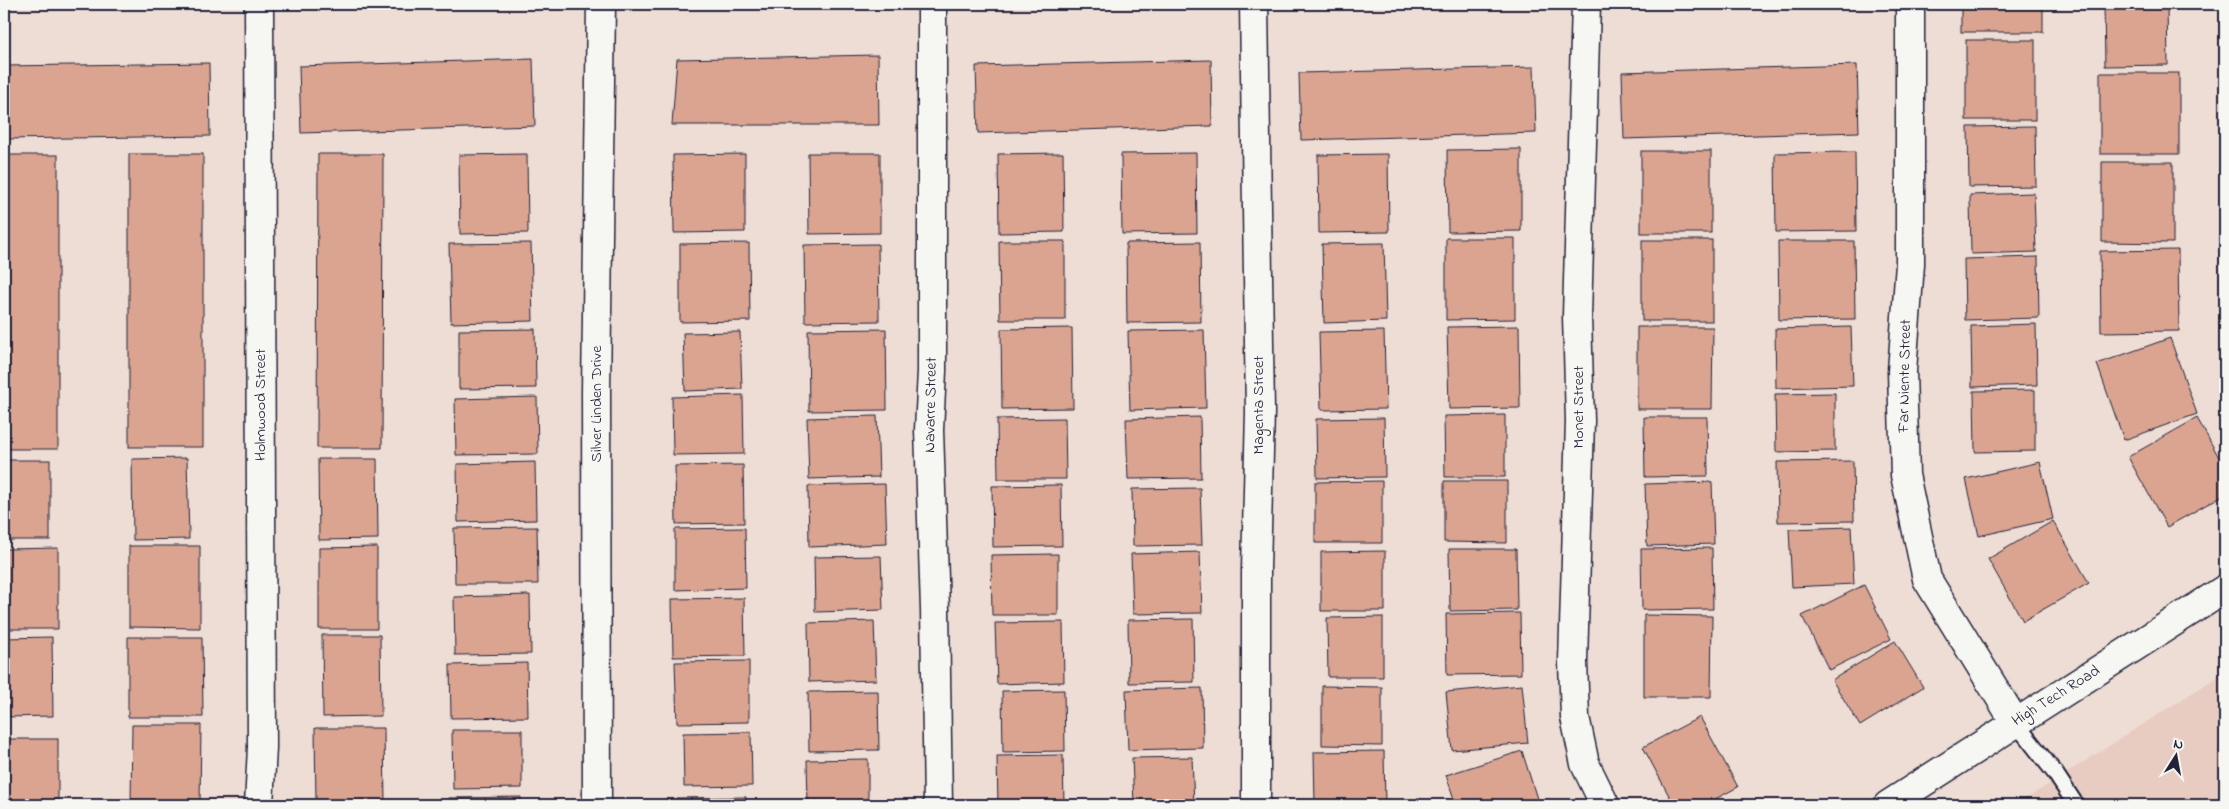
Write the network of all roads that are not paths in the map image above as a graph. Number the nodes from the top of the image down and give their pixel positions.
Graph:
1 (259, 4) edge
2 (601, 4) edge
3 (932, 4) edge
4 (1254, 4) edge
5 (1586, 4) edge
6 (1910, 4) edge
7 (2225, 589) edge
8 (2015, 722) junction
9 (259, 805) edge
10 (597, 805) edge
11 (938, 805) edge
12 (1256, 805) edge
13 (1605, 805) edge
14 (1888, 805) edge
15 (2076, 805) edge

1 - 9 street, Holmwood Street
2 - 10 street, Silver Linden Drive
3 - 11 street, Navarre Street
4 - 12 street, Magenta Street
5 - 13 street, Monet Street
6 - 8 street, Far Niente Street
7 - 8 street, High Tech Road
8 - 14 street, High Tech Road
8 - 15 lane

